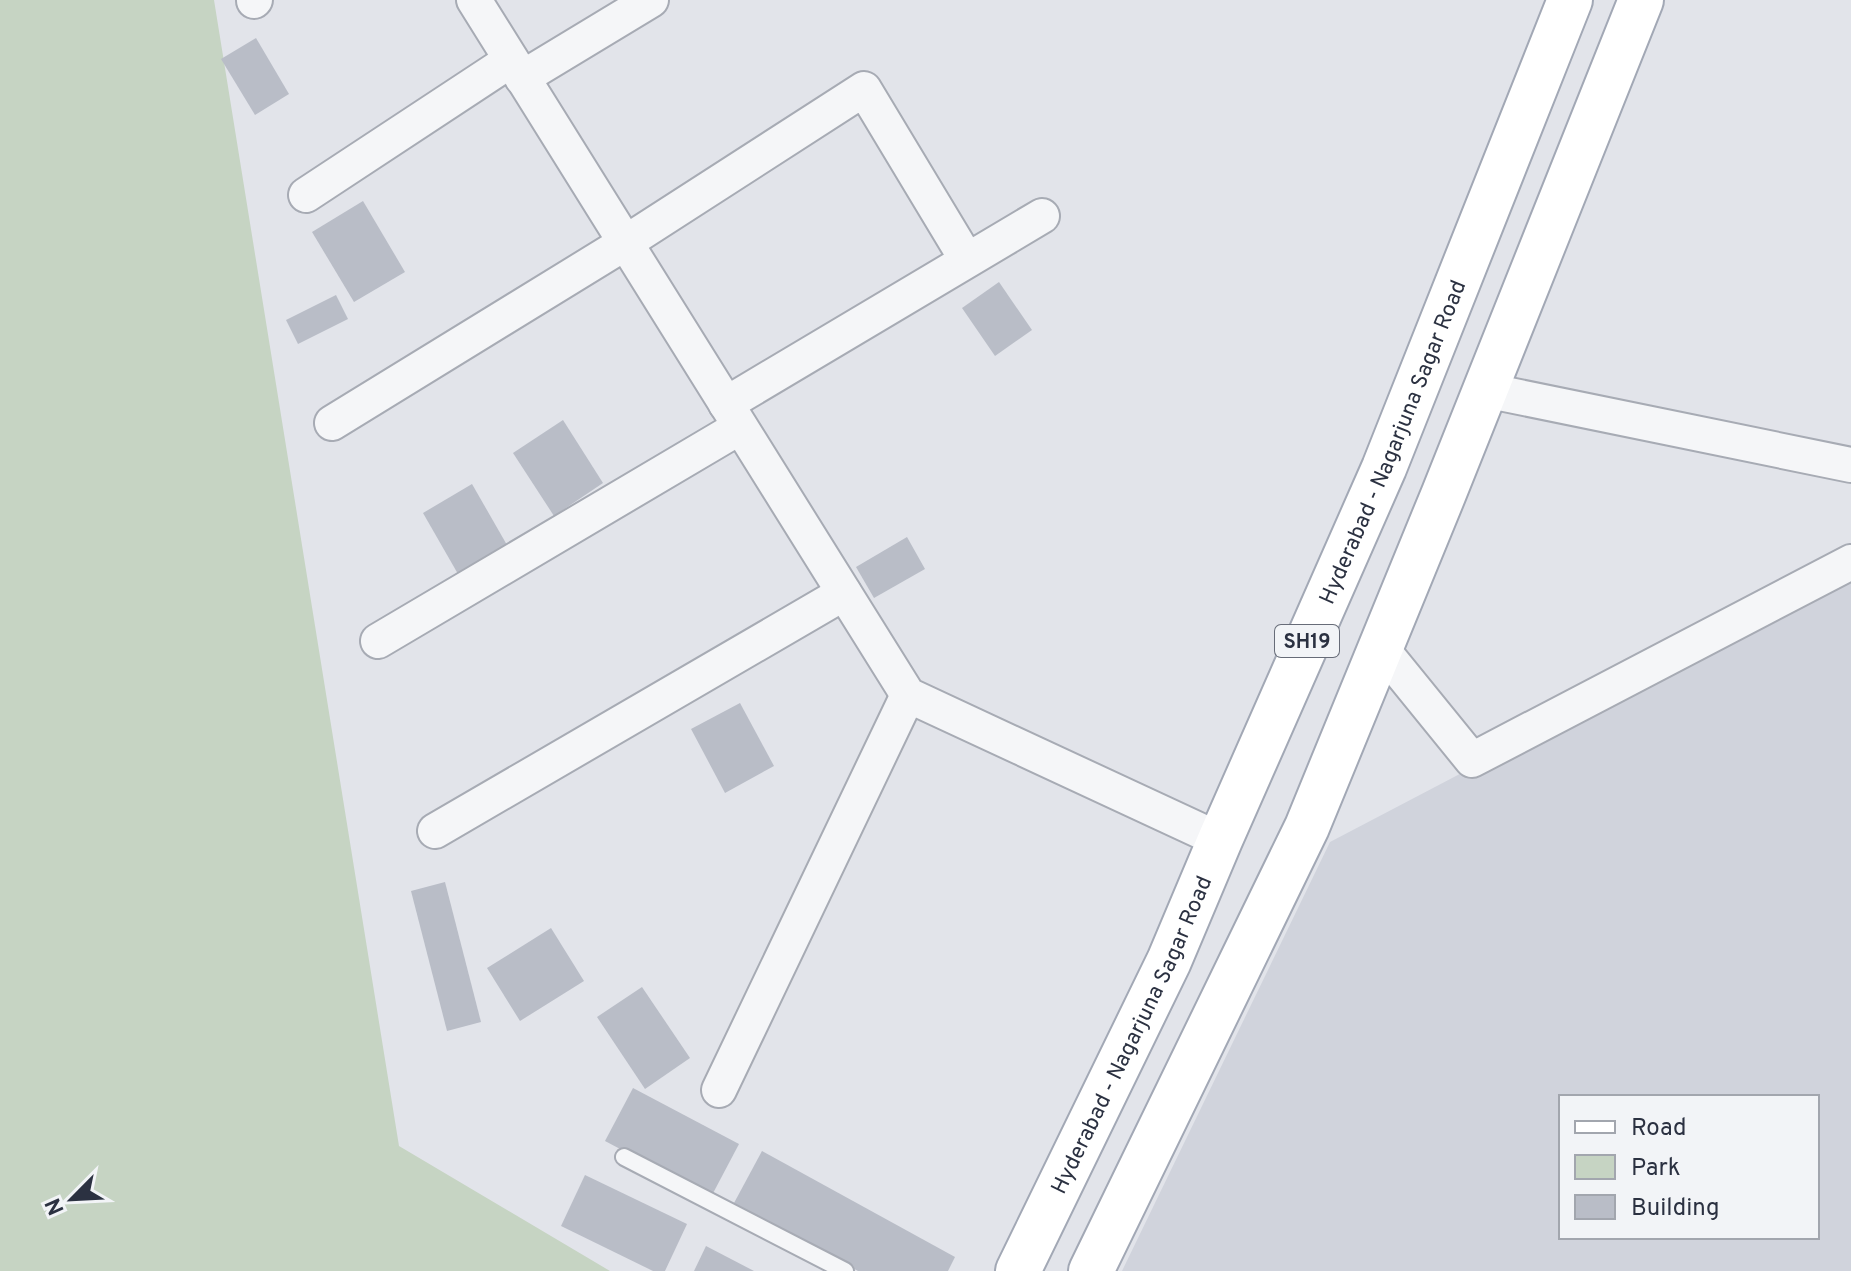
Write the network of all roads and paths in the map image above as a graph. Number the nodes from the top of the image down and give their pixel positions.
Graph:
1 (474, 0) edge
2 (651, 0) edge
3 (1570, 0) edge
4 (1641, 0) edge
5 (517, 69) junction
6 (306, 195) dead end
7 (1042, 216) dead end
8 (625, 243) junction
9 (967, 260) junction
10 (1485, 390) junction
11 (733, 416) junction
12 (332, 423) dead end
13 (1851, 465) edge
14 (1851, 562) edge
15 (844, 593) junction
16 (378, 641) dead end
17 (1381, 648) junction
18 (908, 695) junction
19 (435, 831) dead end
20 (1220, 840) junction
21 (719, 1090) dead end
22 (624, 1157) dead end
23 (845, 1271) edge
24 (1018, 1271) edge
25 (1091, 1271) edge

1 - 5 street
2 - 5 street
3 - 20 main road, Hyderabad - Nagarjuna Sagar Road / SH19
4 - 10 main road
5 - 6 street
5 - 8 street
7 - 9 street
8 - 9 street
8 - 11 street
8 - 12 street
9 - 11 street
10 - 13 street
10 - 17 main road
11 - 15 street
11 - 16 street
14 - 17 street
15 - 18 street
15 - 19 street
17 - 25 main road
18 - 20 street
18 - 21 street
20 - 24 main road, Hyderabad - Nagarjuna Sagar Road / SH19
22 - 23 lane

